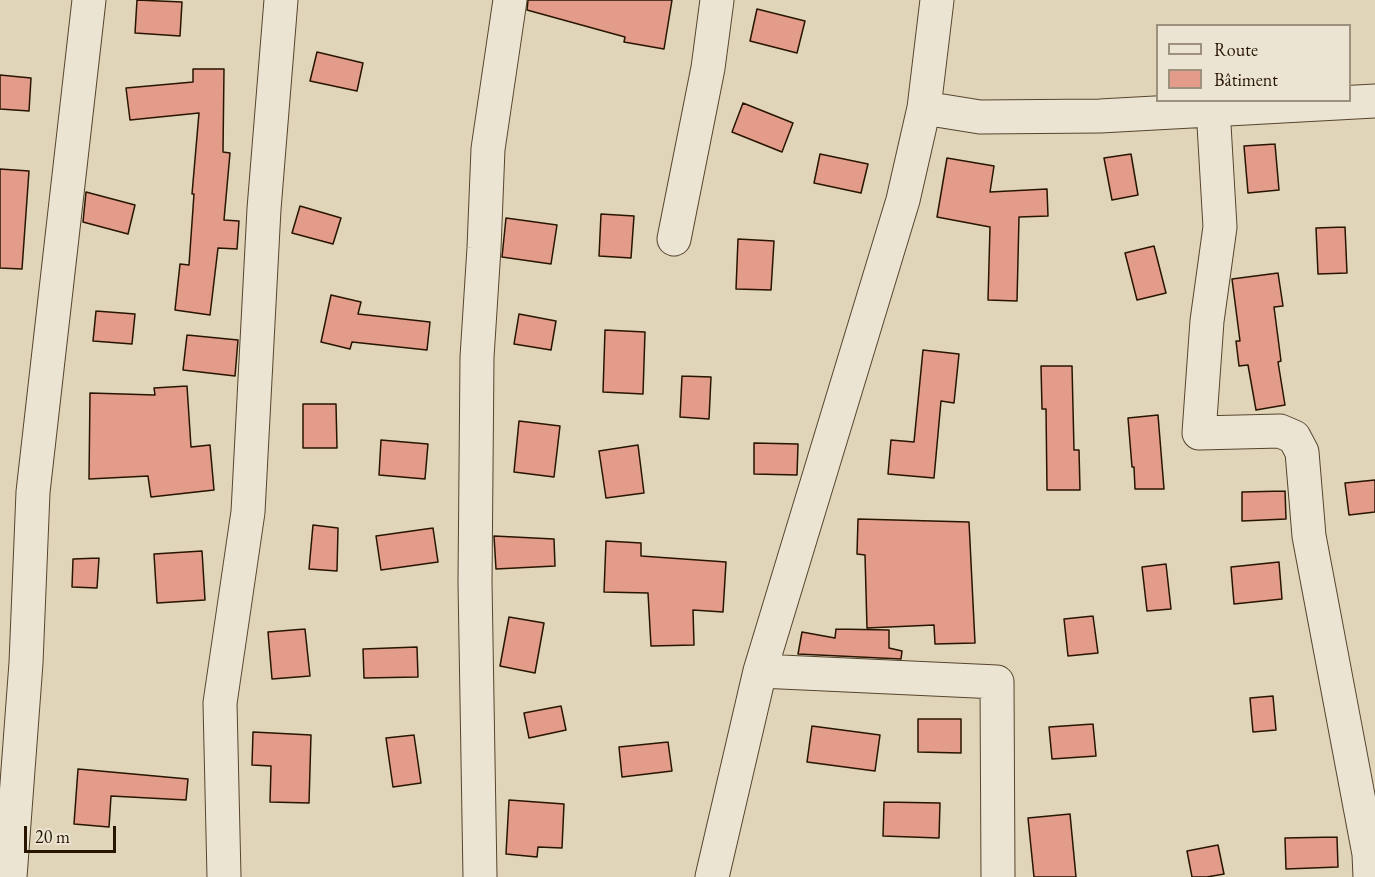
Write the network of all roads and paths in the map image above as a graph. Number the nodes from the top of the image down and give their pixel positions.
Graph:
1 (89, 0) edge
2 (280, 0) edge
3 (510, 0) edge
4 (717, 0) edge
5 (936, 0) edge
6 (1375, 101) edge
7 (924, 108) junction
8 (1213, 108) junction
9 (674, 239) dead end
10 (760, 671) junction
11 (10, 877) edge
12 (224, 877) edge
13 (480, 877) edge
14 (712, 877) edge
15 (998, 877) edge
16 (1370, 877) edge

1 - 11 street
2 - 12 street
3 - 13 street
4 - 9 street
5 - 7 street
6 - 8 street
7 - 8 street
7 - 10 street
8 - 16 street
10 - 14 street
10 - 15 street

